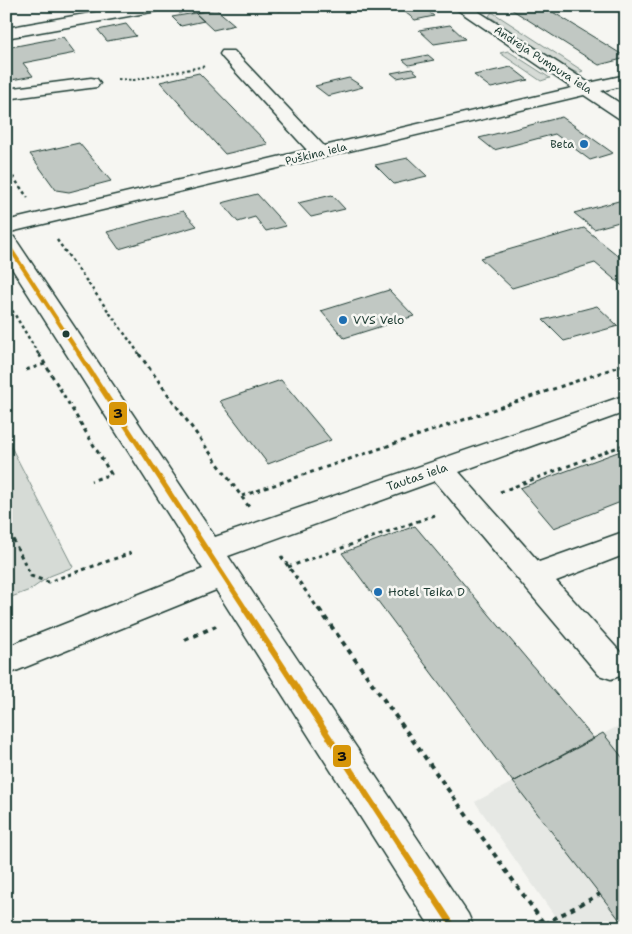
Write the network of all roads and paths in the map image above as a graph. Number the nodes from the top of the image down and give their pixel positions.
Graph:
1 (157, 6) edge
2 (459, 6) edge
3 (6, 33) edge
4 (228, 54) dead end
5 (209, 65) dead end
6 (626, 80) edge
7 (91, 83) joint
8 (587, 89) junction
9 (6, 94) edge
10 (626, 115) edge
11 (320, 153) junction
12 (6, 167) edge
13 (30, 202) dead end
14 (6, 227) edge
15 (54, 236) dead end
16 (6, 242) edge
17 (6, 300) edge
18 (45, 364) junction
19 (626, 364) edge
20 (26, 370) dead end
21 (626, 403) edge
22 (626, 444) edge
23 (440, 469) junction
24 (91, 481) dead end
25 (509, 488) dead end
26 (471, 503) junction
27 (6, 525) edge
28 (626, 542) edge
29 (131, 552) dead end
30 (215, 562) junction
31 (288, 567) dead end
32 (536, 576) junction
33 (302, 588) dead end
34 (224, 622) dead end
35 (184, 640) dead end
36 (6, 660) edge
37 (611, 665) dead end
38 (600, 894) dead end
39 (545, 926) edge
40 (454, 928) edge

1 - 3 street
2 - 8 street, Andreja Pumpura iela
4 - 11 street
5 - 7 path
6 - 8 street, Puškina iela
7 - 9 street
8 - 10 street, Andreja Pumpura iela
8 - 11 street, Puškina iela
11 - 14 street, Puškina iela
12 - 13 path
15 - 19 path
16 - 30 street
17 - 18 path
18 - 20 path
18 - 24 path
21 - 23 street, Tautas iela
22 - 25 path
23 - 26 street
23 - 30 street, Tautas iela
26 - 31 path
26 - 32 street
27 - 29 path
28 - 32 street
30 - 36 street, Tautas iela
30 - 40 street
32 - 37 street
33 - 39 path
34 - 35 path
38 - 39 path

